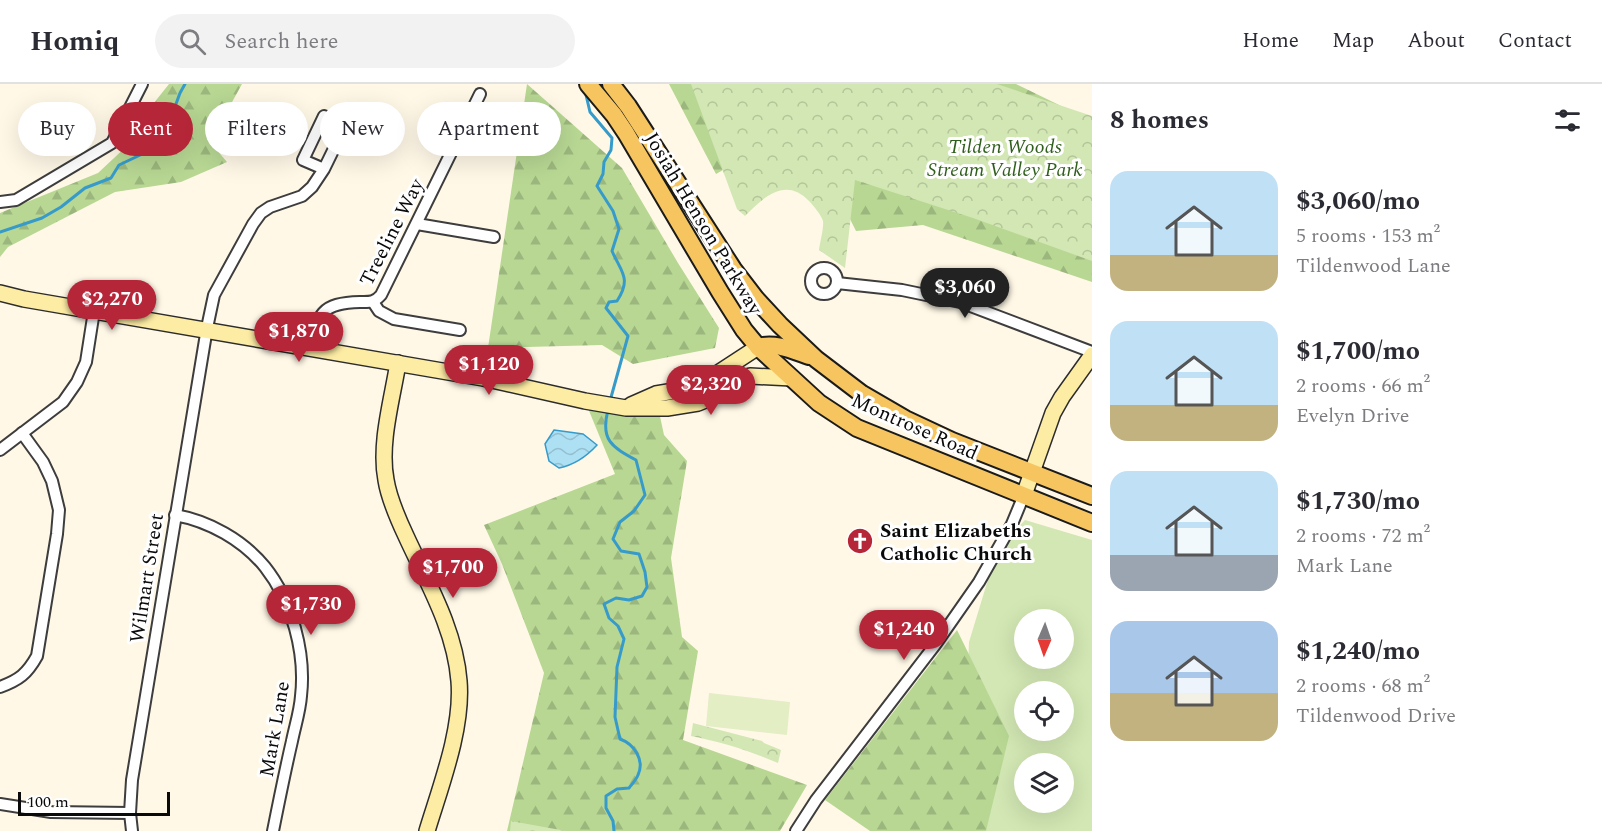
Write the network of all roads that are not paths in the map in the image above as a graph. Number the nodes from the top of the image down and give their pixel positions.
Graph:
1 (142, 84) edge
2 (588, 84) edge
3 (611, 84) edge
4 (480, 94) dead end
5 (324, 169) junction
6 (0, 202) edge
7 (417, 224) junction
8 (494, 237) dead end
9 (837, 284) dead end
10 (0, 293) edge
11 (24, 300) junction
12 (373, 302) junction
13 (0, 303) edge
14 (94, 311) junction
15 (460, 330) dead end
16 (206, 331) junction
17 (758, 346) junction
18 (312, 349) junction
19 (1092, 353) edge
20 (816, 359) junction
21 (398, 363) junction
22 (792, 378) junction
23 (626, 408) junction
24 (22, 433) junction
25 (0, 450) edge
26 (1032, 473) junction
27 (1024, 495) junction
28 (1092, 496) edge
29 (175, 514) junction
30 (1092, 522) edge
31 (0, 687) edge
32 (0, 804) edge
33 (130, 813) junction
34 (132, 831) edge
35 (273, 831) edge
36 (427, 831) edge
37 (796, 831) edge

1 - 6 street
2 - 17 main road, Josiah Henson Parkway
3 - 20 main road, Josiah Henson Parkway
4 - 7 street, Treeline Way
5 - 5 street, Wilmart Street
5 - 16 street, Wilmart Street
7 - 8 street
7 - 12 street, Treeline Way
9 - 19 street
10 - 11 street
11 - 13 street
11 - 14 street
12 - 15 street
12 - 18 street, Treeline Way
14 - 16 street
14 - 24 street
16 - 18 street
16 - 29 street, Wilmart Street
17 - 20 main road
17 - 22 main road, Josiah Henson Parkway
17 - 23 street
18 - 21 street
19 - 26 street
20 - 26 main road, Montrose Road
21 - 23 street
21 - 36 street
22 - 23 street
22 - 27 main road, Montrose Road
24 - 25 street
24 - 31 street
26 - 27 street
26 - 28 main road, Montrose Road
27 - 30 main road, Montrose Road
27 - 37 street
29 - 33 street, Wilmart Street
29 - 35 street, Mark Lane
32 - 33 street
33 - 34 street, Wilmart Street

